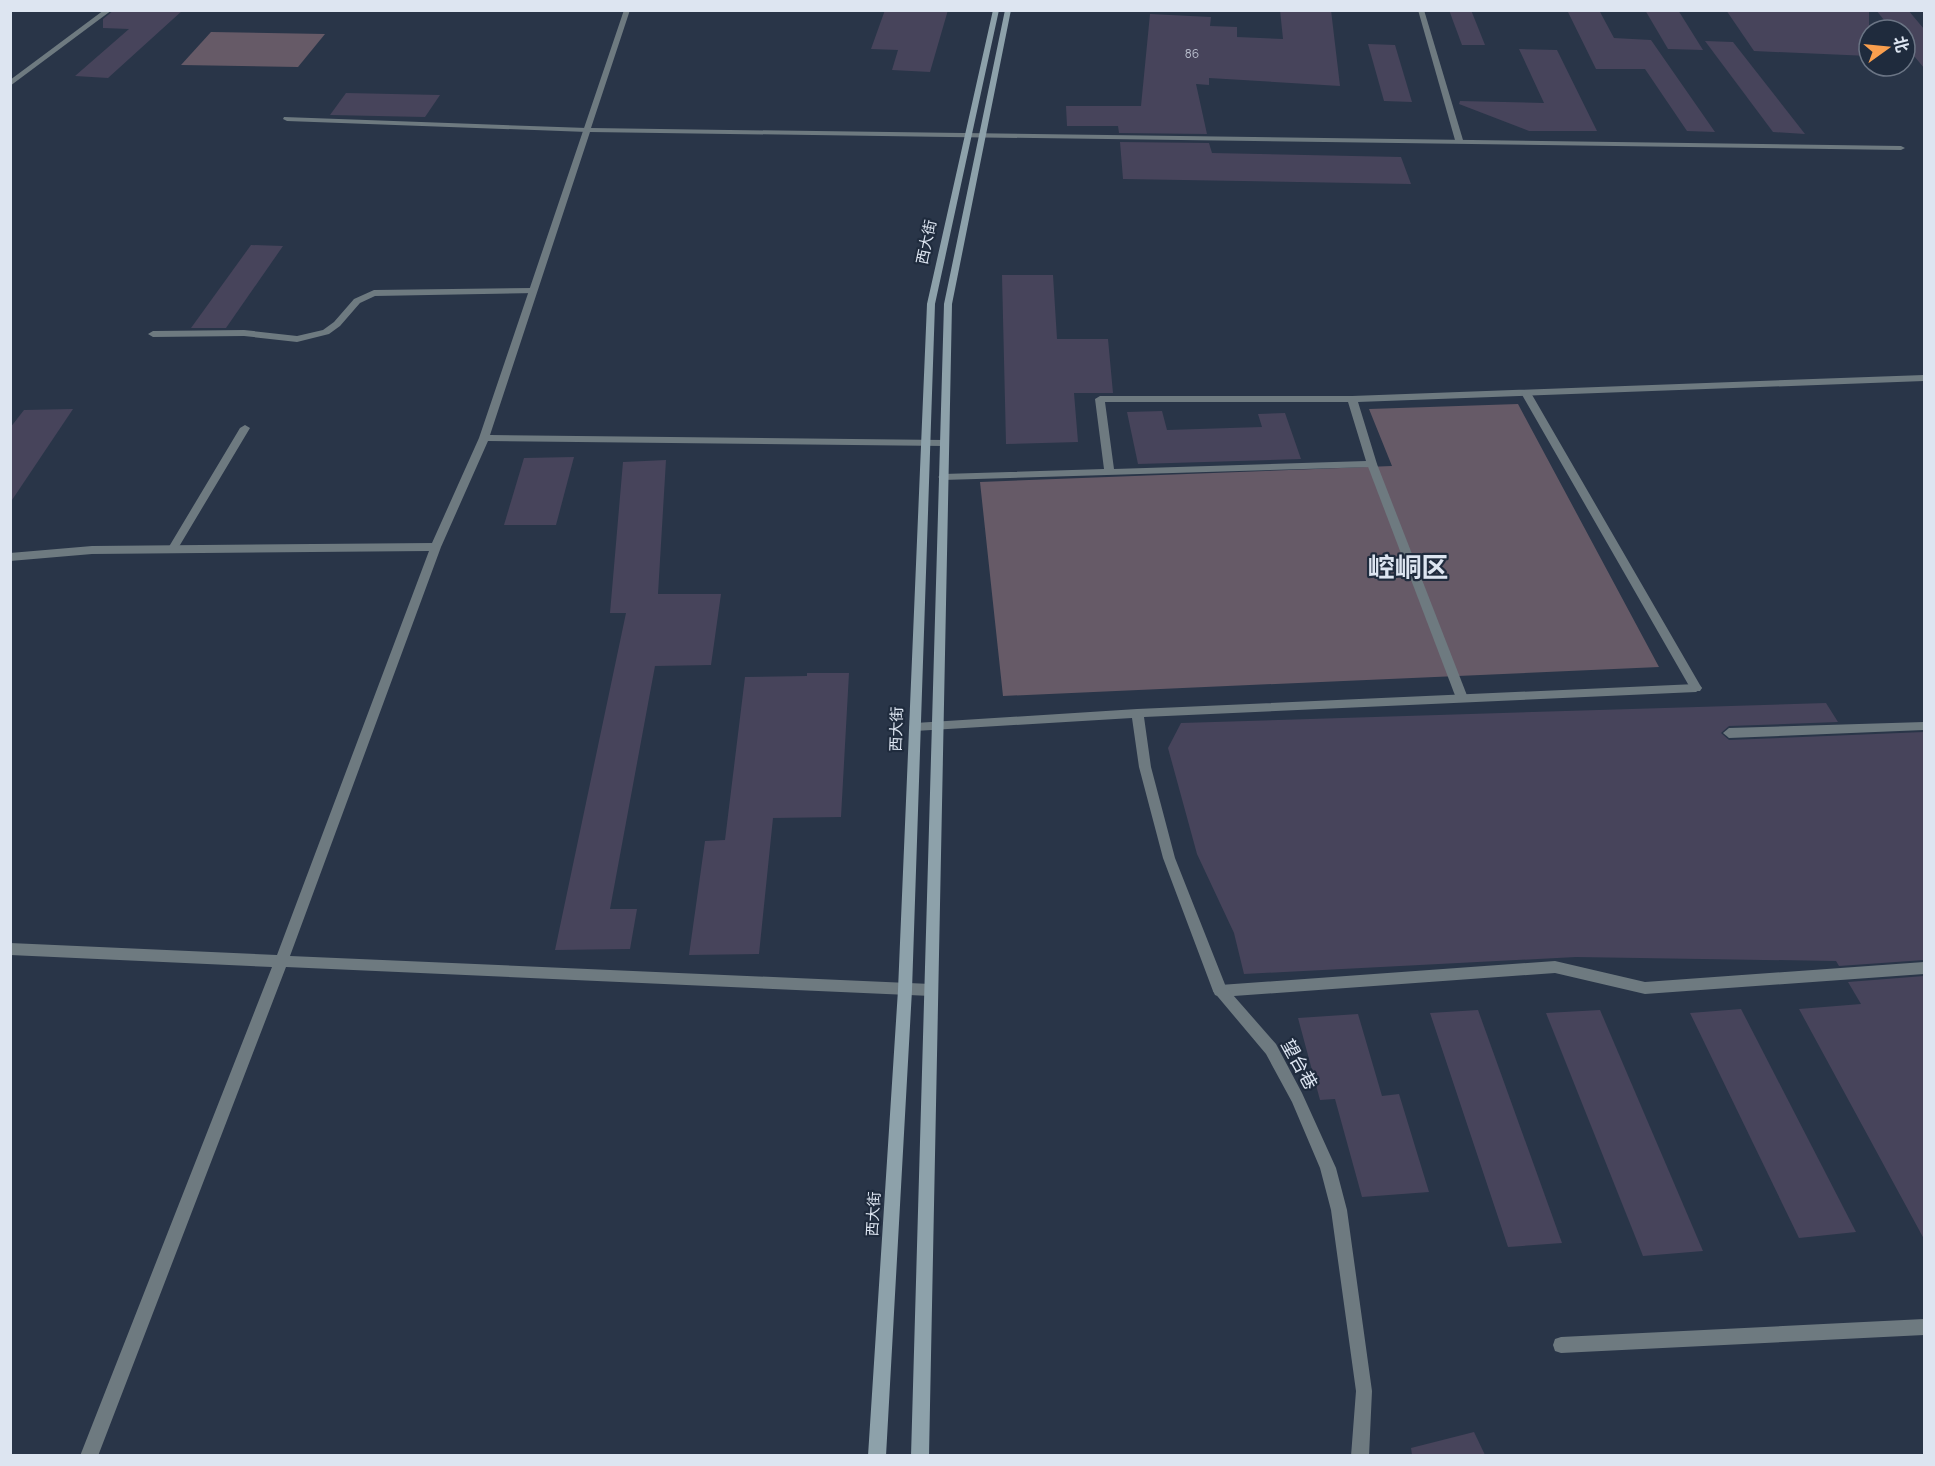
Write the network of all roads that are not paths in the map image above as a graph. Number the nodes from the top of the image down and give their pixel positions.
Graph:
1 (109, 10) edge
2 (627, 10) edge
3 (996, 10) edge
4 (1008, 10) edge
5 (1421, 10) edge
6 (10, 84) edge
7 (287, 119) dead end
8 (587, 130) junction
9 (969, 134) junction
10 (983, 134) junction
11 (1459, 140) junction
12 (1901, 148) dead end
13 (533, 291) junction
14 (153, 334) dead end
15 (1924, 378) edge
16 (1526, 393) junction
17 (1352, 399) junction
18 (245, 428) dead end
19 (484, 438) junction
20 (926, 443) junction
21 (944, 443) junction
22 (1372, 464) junction
23 (1109, 472) junction
24 (944, 477) junction
25 (436, 548) junction
26 (172, 550) junction
27 (10, 557) edge
28 (1462, 698) junction
29 (1137, 713) junction
30 (1924, 726) edge
31 (937, 727) junction
32 (915, 728) junction
33 (1729, 733) dead end
34 (10, 949) edge
35 (281, 962) junction
36 (1924, 968) edge
37 (905, 990) junction
38 (931, 990) junction
39 (1220, 991) junction
40 (1924, 1327) edge
41 (1561, 1345) dead end
42 (89, 1455) edge
43 (877, 1455) edge
44 (920, 1455) edge
45 (1360, 1455) edge

1 - 6 street
2 - 8 street
3 - 9 main road, 西大街
4 - 10 main road
5 - 11 street
7 - 8 street
8 - 9 street
8 - 13 street
9 - 10 street
9 - 20 main road, 西大街
10 - 11 street
10 - 21 main road
11 - 12 street
13 - 14 street
13 - 19 street
15 - 16 street
16 - 17 street
16 - 28 street
17 - 22 street
17 - 23 street
18 - 26 street
19 - 20 street
19 - 25 street
20 - 21 street
20 - 32 main road, 西大街
21 - 24 main road
22 - 23 street
22 - 28 street
23 - 24 street
24 - 31 main road
25 - 26 street
25 - 35 street
26 - 27 street
28 - 29 street
29 - 31 street
29 - 39 street, 望台巷
30 - 33 street
31 - 32 street
31 - 38 main road
32 - 37 main road, 西大街
34 - 35 street
35 - 37 street
35 - 42 street
36 - 39 street
37 - 38 street
37 - 43 main road, 西大街
38 - 44 main road
39 - 45 street, 望台巷
40 - 41 street

